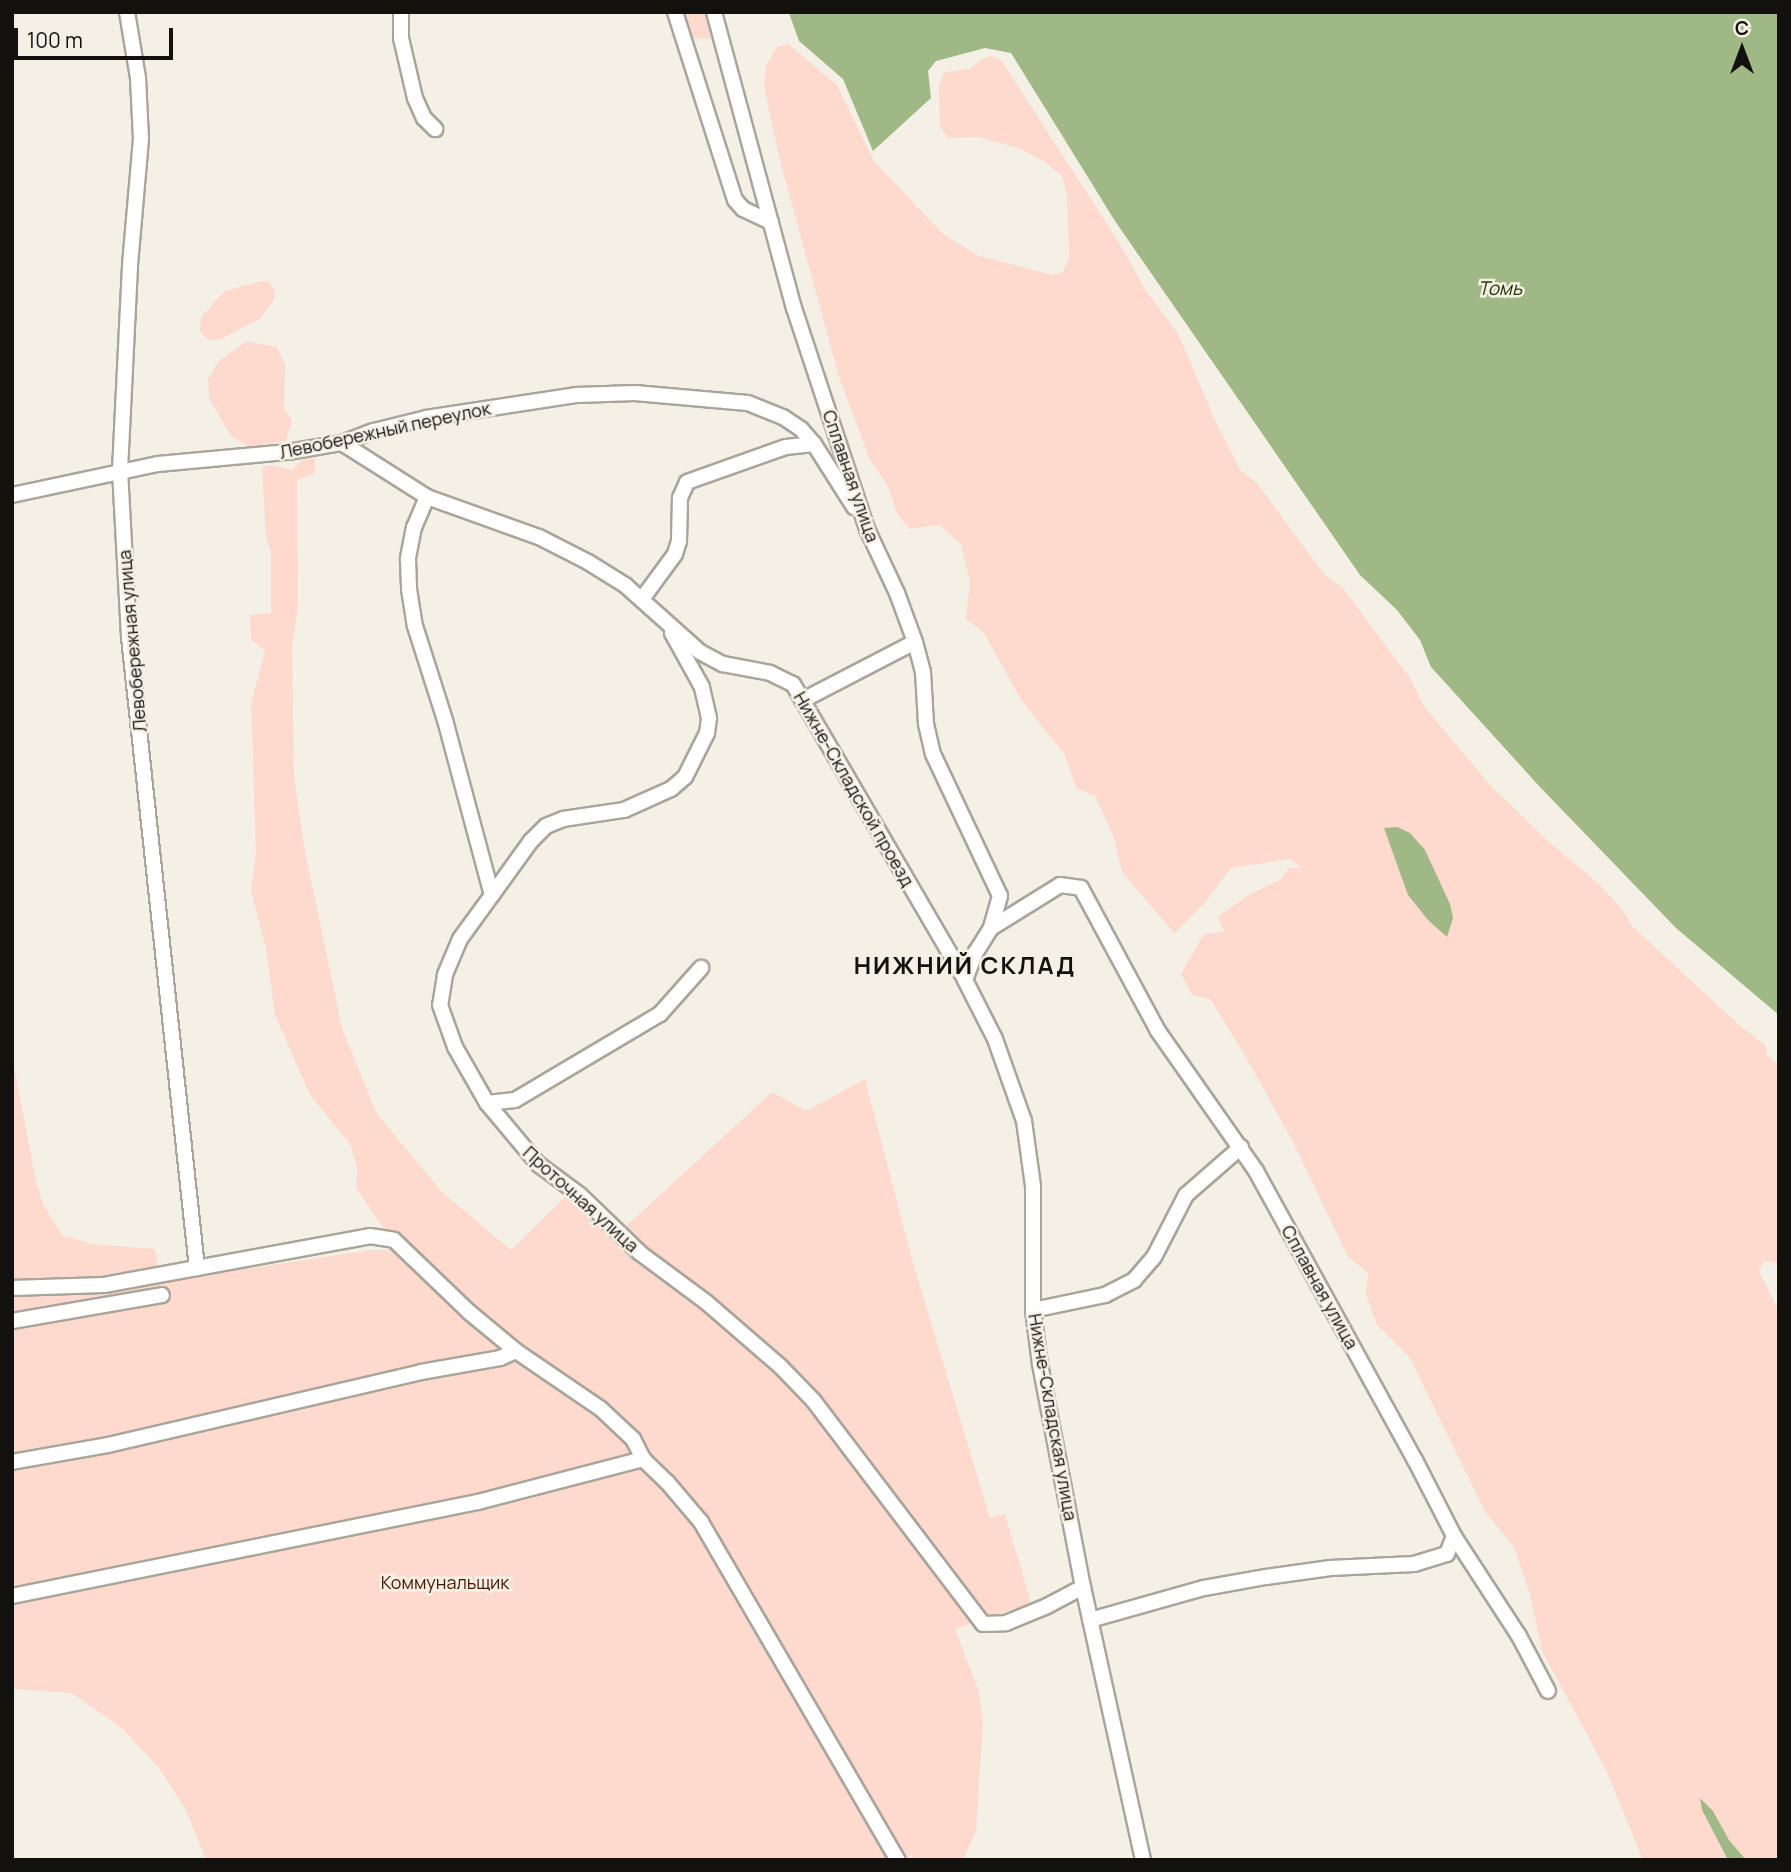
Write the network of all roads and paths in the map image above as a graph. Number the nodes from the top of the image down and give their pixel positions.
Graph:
1 (127, 12) edge
2 (401, 12) edge
3 (675, 12) edge
4 (714, 12) edge
5 (435, 129) dead end
6 (771, 222) junction
7 (342, 443) junction
8 (814, 444) junction
9 (120, 470) junction
10 (12, 495) edge
11 (426, 497) junction
12 (867, 529) junction
13 (642, 599) junction
14 (667, 623) junction
15 (915, 642) junction
16 (803, 700) junction
17 (492, 895) junction
18 (991, 928) junction
19 (701, 968) dead end
20 (965, 980) junction
21 (487, 1104) junction
22 (1241, 1147) junction
23 (197, 1268) junction
24 (12, 1288) edge
25 (162, 1295) dead end
26 (1034, 1310) junction
27 (12, 1321) edge
28 (516, 1351) junction
29 (643, 1459) junction
30 (12, 1462) edge
31 (1454, 1536) junction
32 (1083, 1587) junction
33 (12, 1596) edge
34 (1090, 1620) junction
35 (1548, 1691) dead end
36 (898, 1860) edge
37 (1143, 1860) edge

1 - 9 street, Левобережная улица
2 - 5 street
3 - 6 street
4 - 6 street, Сплавная улица
6 - 12 street, Сплавная улица
7 - 8 street, Левобережный переулок
7 - 9 street, Левобережный переулок
7 - 11 street, Нижне-Складской проезд
8 - 12 street, Левобережный переулок
8 - 13 street
9 - 10 street, Левобережный переулок
9 - 23 street, Левобережная улица
11 - 13 street, Нижне-Складской проезд
11 - 17 street
12 - 15 street, Сплавная улица
13 - 14 street, Нижне-Складской проезд
14 - 16 street, Нижне-Складской проезд
14 - 17 street, Проточная улица
15 - 16 street
15 - 18 street, Сплавная улица
16 - 20 street, Нижне-Складской проезд
17 - 21 street, Проточная улица
18 - 20 street
18 - 22 street, Сплавная улица
19 - 21 street
20 - 26 street, Нижне-Складская улица
21 - 32 street, Проточная улица
22 - 26 street
22 - 31 street, Сплавная улица
23 - 24 street
23 - 28 street
25 - 27 street
26 - 32 street, Нижне-Складская улица
28 - 29 street
28 - 30 street
29 - 33 street
29 - 36 street
31 - 34 street
31 - 35 street, Сплавная улица
32 - 34 street, Нижне-Складская улица
34 - 37 street, Нижне-Складская улица

